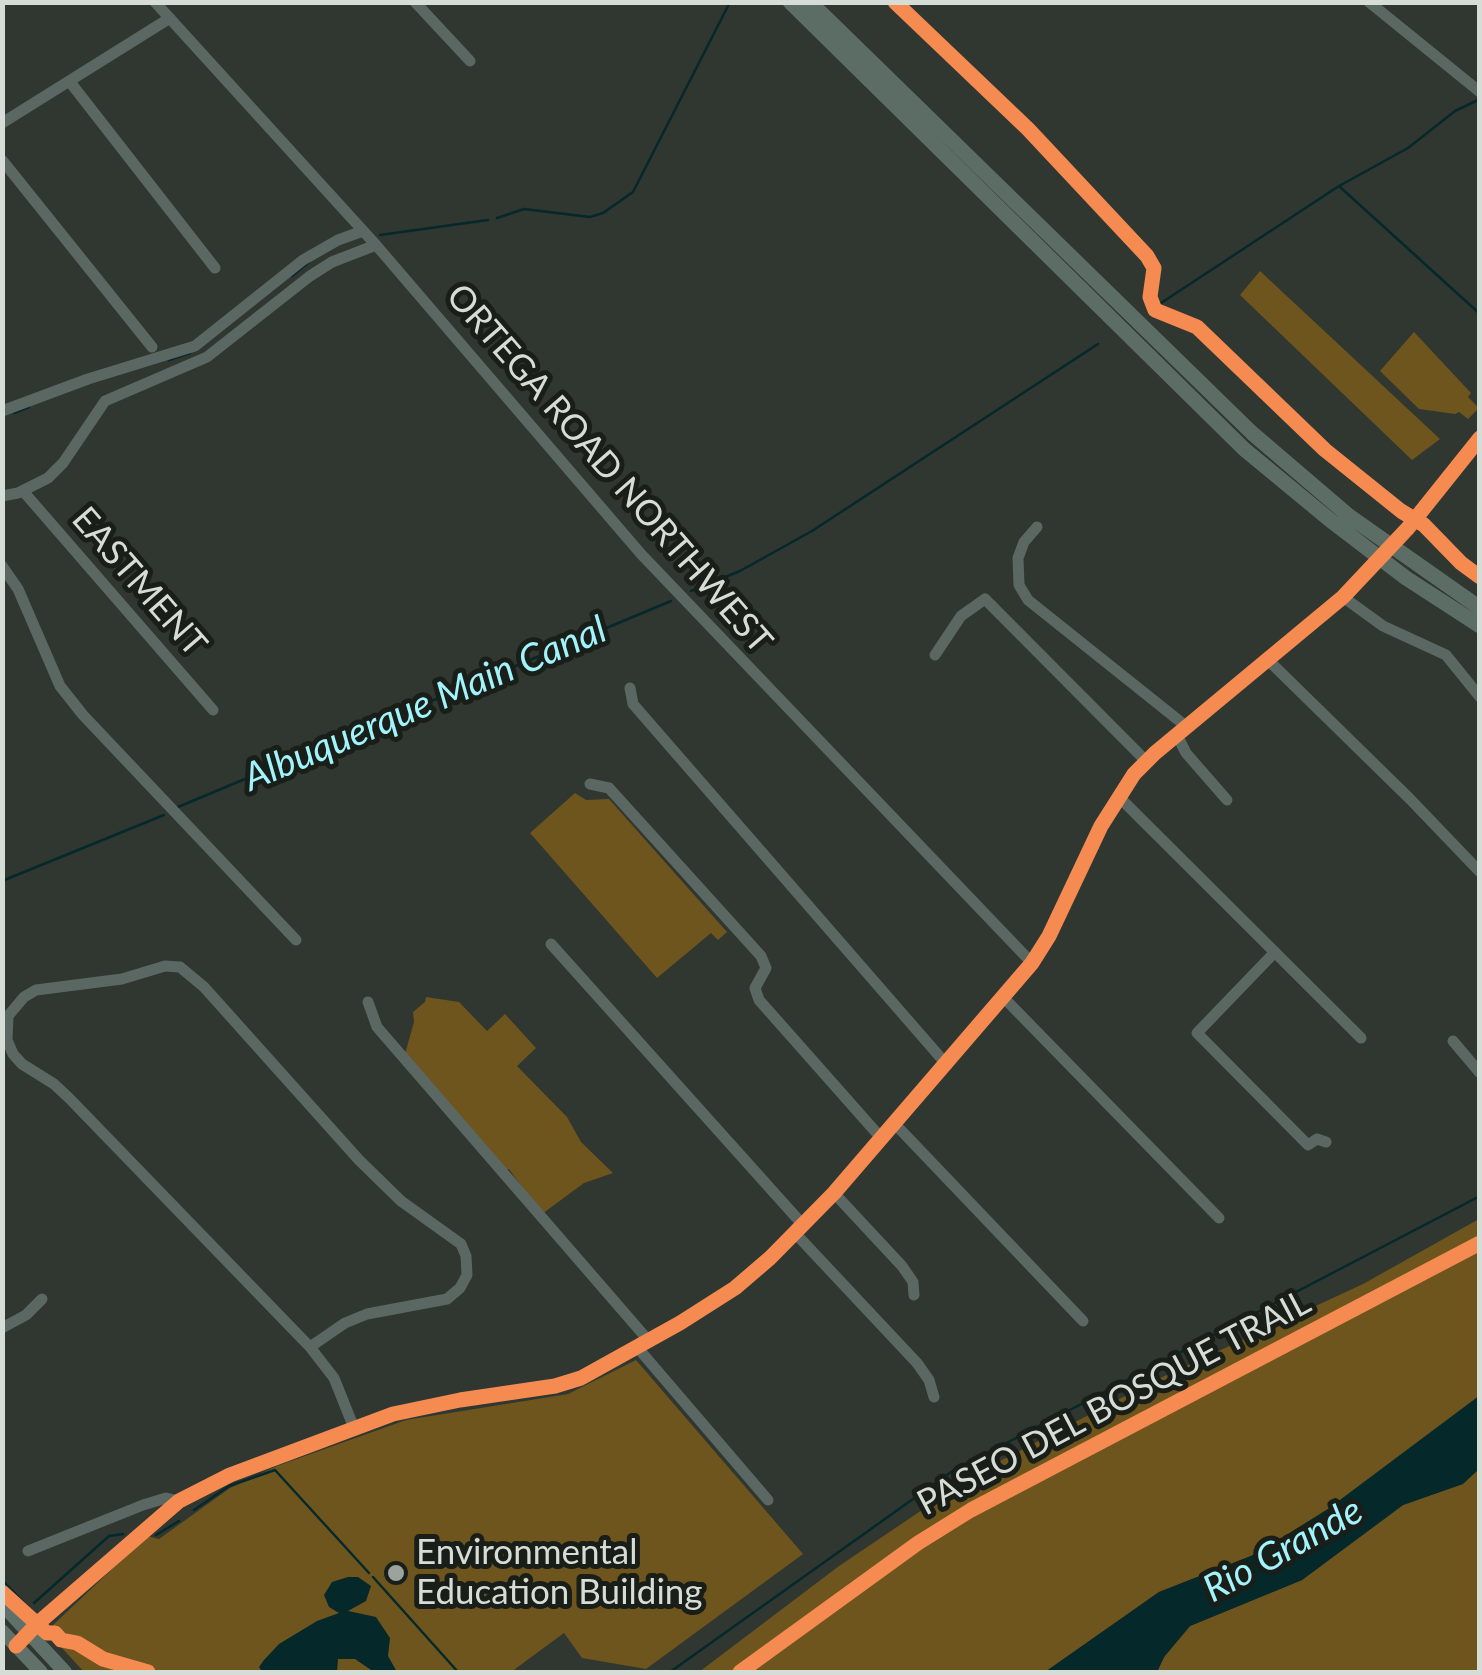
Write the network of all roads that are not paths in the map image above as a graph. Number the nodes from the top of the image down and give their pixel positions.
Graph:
1 (155, 2) edge
2 (415, 2) edge
3 (790, 2) edge
4 (810, 2) edge
5 (1370, 2) edge
6 (170, 18) junction
7 (470, 60) dead end
8 (70, 82) junction
9 (1480, 92) edge
10 (2, 122) edge
11 (2, 160) edge
12 (363, 230) junction
13 (376, 245) junction
14 (215, 268) dead end
15 (152, 347) dead end
16 (2, 411) edge
17 (1480, 438) edge
18 (24, 490) junction
19 (2, 496) edge
20 (1037, 527) dead end
21 (2, 566) edge
22 (1342, 597) junction
23 (1480, 608) edge
24 (1480, 626) edge
25 (935, 655) dead end
26 (1268, 660) junction
27 (630, 688) dead end
28 (1480, 697) edge
29 (214, 710) dead end
30 (1182, 731) junction
31 (1146, 762) junction
32 (590, 784) dead end
33 (1118, 796) junction
34 (1227, 800) dead end
35 (1480, 872) edge
36 (296, 940) dead end
37 (552, 944) dead end
38 (1275, 952) junction
39 (1032, 962) junction
40 (1004, 998) junction
41 (368, 1002) dead end
42 (1361, 1038) dead end
43 (1453, 1041) dead end
44 (947, 1065) junction
45 (1480, 1073) edge
46 (895, 1124) junction
47 (882, 1139) junction
48 (1326, 1142) dead end
49 (834, 1193) junction
50 (1219, 1218) dead end
51 (799, 1229) junction
52 (914, 1295) dead end
53 (42, 1299) dead end
54 (1083, 1321) dead end
55 (2, 1328) edge
56 (642, 1344) junction
57 (310, 1346) junction
58 (934, 1397) dead end
59 (354, 1428) junction
60 (768, 1500) dead end
61 (179, 1501) junction
62 (28, 1551) dead end
63 (2, 1604) edge
64 (2, 1631) edge
65 (30, 1632) junction
66 (16, 1646) junction
67 (40, 1672) edge
68 (65, 1672) edge

1 - 6 street, ORTEGA ROAD NORTHWEST
2 - 7 street
3 - 24 highway
4 - 23 highway
5 - 9 street
6 - 8 street
6 - 12 street, ORTEGA ROAD NORTHWEST
8 - 10 street
8 - 14 street
11 - 15 street
12 - 13 street, ORTEGA ROAD NORTHWEST
12 - 16 street
13 - 18 street
13 - 39 street, ORTEGA ROAD NORTHWEST
17 - 22 street
18 - 19 street
18 - 29 street, EASTMENT
20 - 30 street
21 - 36 street
22 - 26 street
22 - 28 street
25 - 31 street
26 - 30 street
26 - 35 street
27 - 44 street
30 - 31 street
30 - 34 street
31 - 33 street
32 - 47 street
33 - 38 street
33 - 39 street
37 - 51 street
38 - 42 street
38 - 48 street
39 - 40 street
40 - 44 street
40 - 50 street
41 - 56 street
43 - 45 street
44 - 46 street
46 - 47 street
46 - 54 street
47 - 49 street
49 - 51 street
49 - 52 street
51 - 56 street
51 - 58 street
53 - 55 street
56 - 59 street
56 - 60 street
57 - 57 street
57 - 59 street
59 - 61 street
61 - 62 street
61 - 65 street
63 - 65 main road
64 - 66 main road
65 - 66 street
65 - 68 main road
66 - 67 main road

